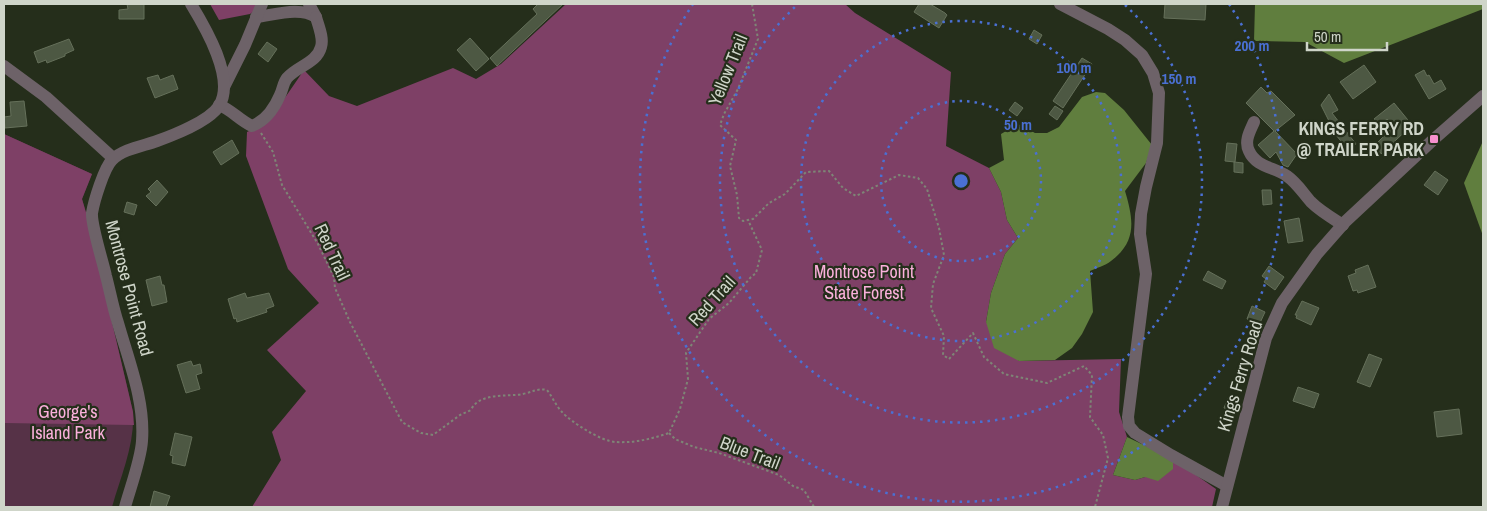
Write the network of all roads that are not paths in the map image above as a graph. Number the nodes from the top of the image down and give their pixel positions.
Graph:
1 (191, 4) edge
2 (262, 4) edge
3 (309, 4) edge
4 (1060, 4) edge
5 (316, 17) junction
6 (256, 18) junction
7 (4, 66) edge
8 (224, 87) junction
9 (1483, 96) edge
10 (219, 105) junction
11 (1254, 122) dead end
12 (114, 158) junction
13 (1343, 225) junction
14 (1227, 486) junction
15 (125, 507) edge
16 (1222, 507) edge

1 - 8 street
2 - 6 street
3 - 5 street
4 - 14 street
5 - 6 street
5 - 10 street
6 - 8 street
7 - 12 street
8 - 10 street
9 - 13 street, Kings Ferry Road
10 - 12 street
11 - 13 street
12 - 15 street, Montrose Point Road
13 - 14 street, Kings Ferry Road
14 - 16 street, Kings Ferry Road

